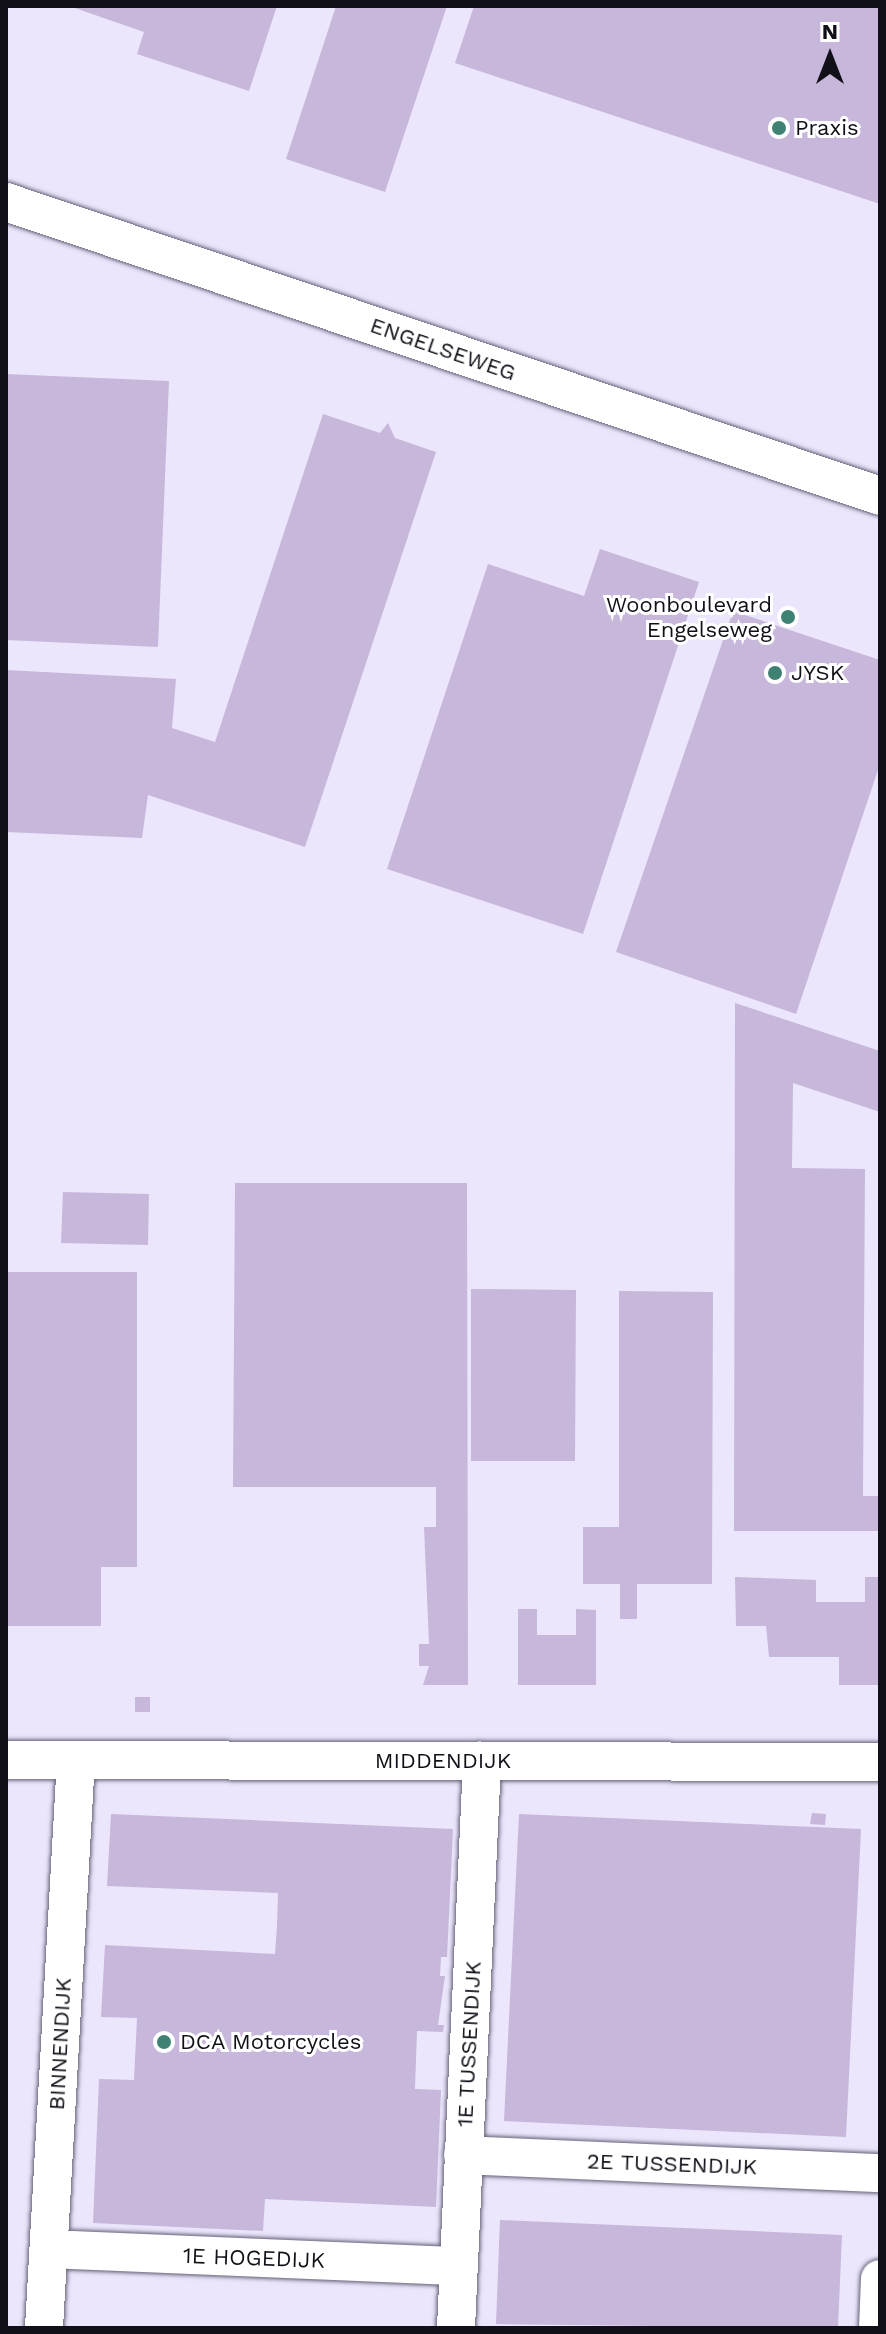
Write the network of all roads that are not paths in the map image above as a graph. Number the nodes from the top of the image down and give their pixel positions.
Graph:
1 (6, 202) edge
2 (880, 496) edge
3 (6, 1760) edge
4 (76, 1760) junction
5 (482, 1761) junction
6 (880, 1762) edge
7 (463, 2155) junction
8 (880, 2173) edge
9 (49, 2249) junction
10 (459, 2266) junction
11 (880, 2279) edge
12 (44, 2328) edge
13 (456, 2328) edge
14 (878, 2328) edge

1 - 2 street, ENGELSEWEG
3 - 4 street, MIDDENDIJK
4 - 5 street, MIDDENDIJK
4 - 9 street, BINNENDIJK
5 - 6 street, MIDDENDIJK
5 - 7 street, 1E TUSSENDIJK
7 - 8 street, 2E TUSSENDIJK
7 - 10 street, 1E TUSSENDIJK
9 - 10 street, 1E HOGEDIJK
9 - 12 street, BINNENDIJK
10 - 13 street, 1E TUSSENDIJK
11 - 14 street

